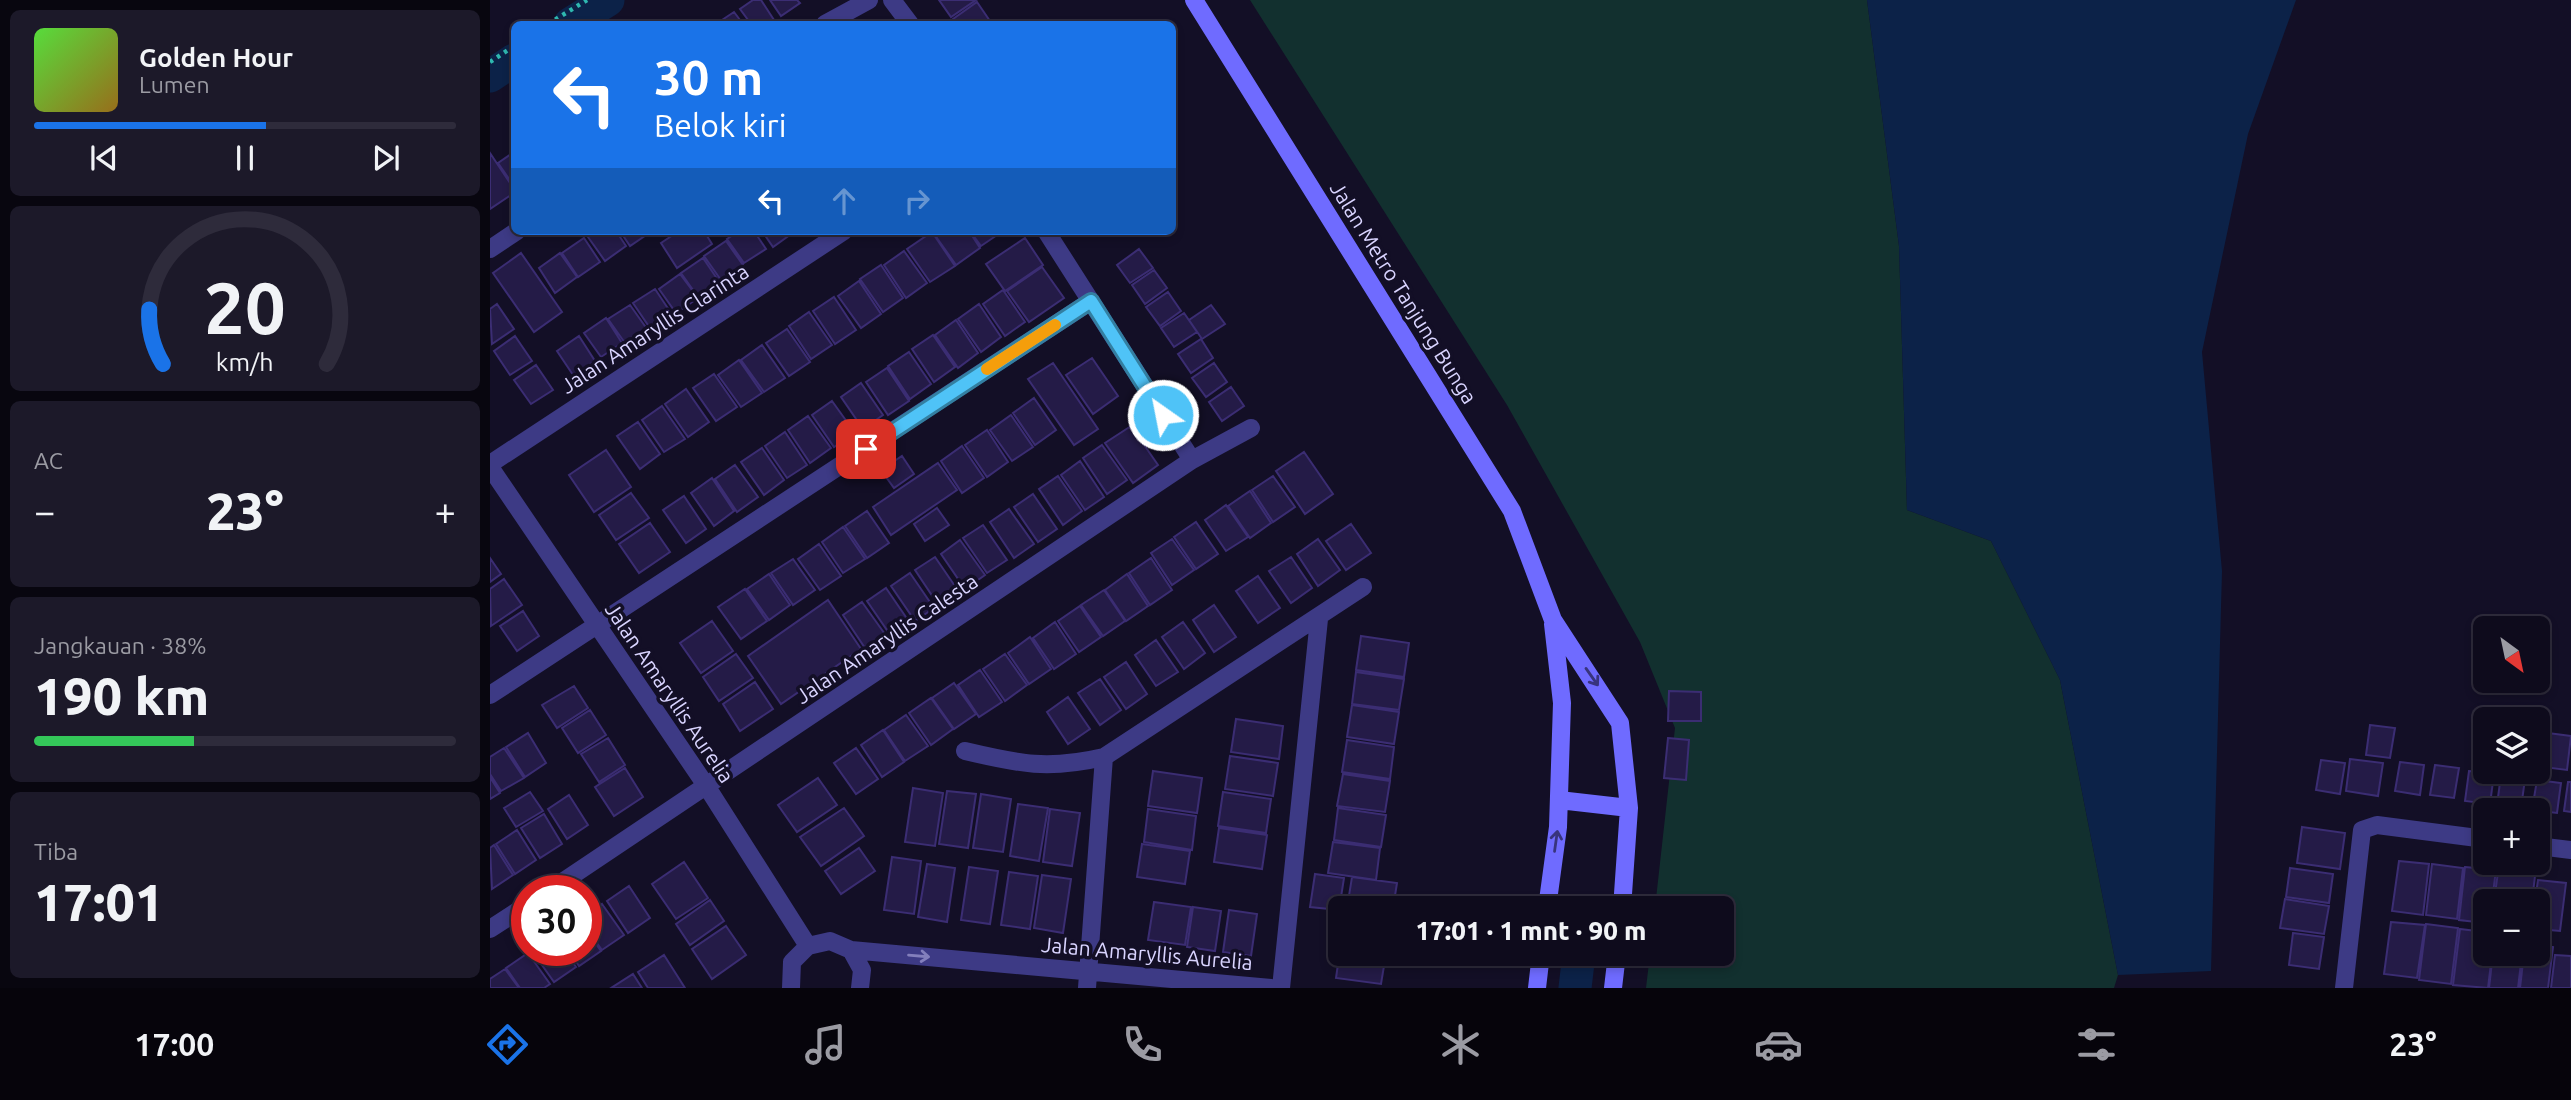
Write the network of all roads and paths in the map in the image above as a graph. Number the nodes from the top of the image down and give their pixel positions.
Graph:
1 (587, 0) edge
2 (869, 0) edge
3 (892, 0) edge
4 (1194, 0) edge
5 (553, 21) edge
6 (830, 21) edge
7 (908, 21) edge
8 (511, 48) edge
9 (490, 62) edge
10 (511, 235) edge
11 (839, 235) edge
12 (1049, 235) edge
13 (490, 249) edge
14 (1091, 301) junction
15 (1251, 428) dead end
16 (1192, 460) junction
17 (490, 466) edge
18 (1363, 587) dead end
19 (1319, 619) junction
20 (1553, 621) junction
21 (596, 626) junction
22 (490, 695) edge
23 (965, 751) dead end
24 (1104, 757) junction
25 (708, 788) junction
26 (1559, 800) junction
27 (1629, 808) junction
28 (2473, 837) edge
29 (2550, 847) edge
30 (2571, 850) edge
31 (574, 875) edge
32 (1549, 896) edge
33 (1623, 896) edge
34 (511, 915) edge
35 (490, 929) edge
36 (808, 946) junction
37 (851, 950) junction
38 (1540, 966) edge
39 (1616, 966) edge
40 (1088, 979) edge
41 (788, 987) edge
42 (860, 988) edge
43 (1271, 988) edge
44 (1281, 988) edge
45 (1537, 988) edge
46 (1613, 988) edge
47 (2344, 988) edge

1 - 5 path
2 - 6 street
3 - 7 street
4 - 20 main road, Jalan Metro Tanjung Bunga
8 - 9 path
10 - 13 street
11 - 17 street, Jalan Amaryllis Clarinta
12 - 14 street
14 - 16 street
14 - 21 street
15 - 16 street, Jalan Amaryllis Calesta
16 - 25 street, Jalan Amaryllis Calesta
17 - 21 street, Jalan Amaryllis Aurelia
18 - 19 street
19 - 24 street
19 - 44 street
20 - 26 main road, Jalan Metro Tanjung Bunga
20 -> 27 main road, Jalan Metro Tanjung Bunga
21 - 22 street
21 - 25 street, Jalan Amaryllis Aurelia
23 - 24 street
24 - 40 street
25 - 31 street, Jalan Amaryllis Calesta
25 - 36 street, Jalan Amaryllis Aurelia
26 - 27 main road
32 -> 26 main road, Jalan Metro Tanjung Bunga
27 - 33 main road, Jalan Metro Tanjung Bunga
28 - 47 street
29 - 30 street
34 - 35 street
36 - 37 street, Jalan Amaryllis Aurelia
36 - 41 street
37 -> 40 street, Jalan Amaryllis Aurelia
37 - 42 street
38 - 45 main road
39 - 46 main road
40 - 43 street, Jalan Amaryllis Aurelia

